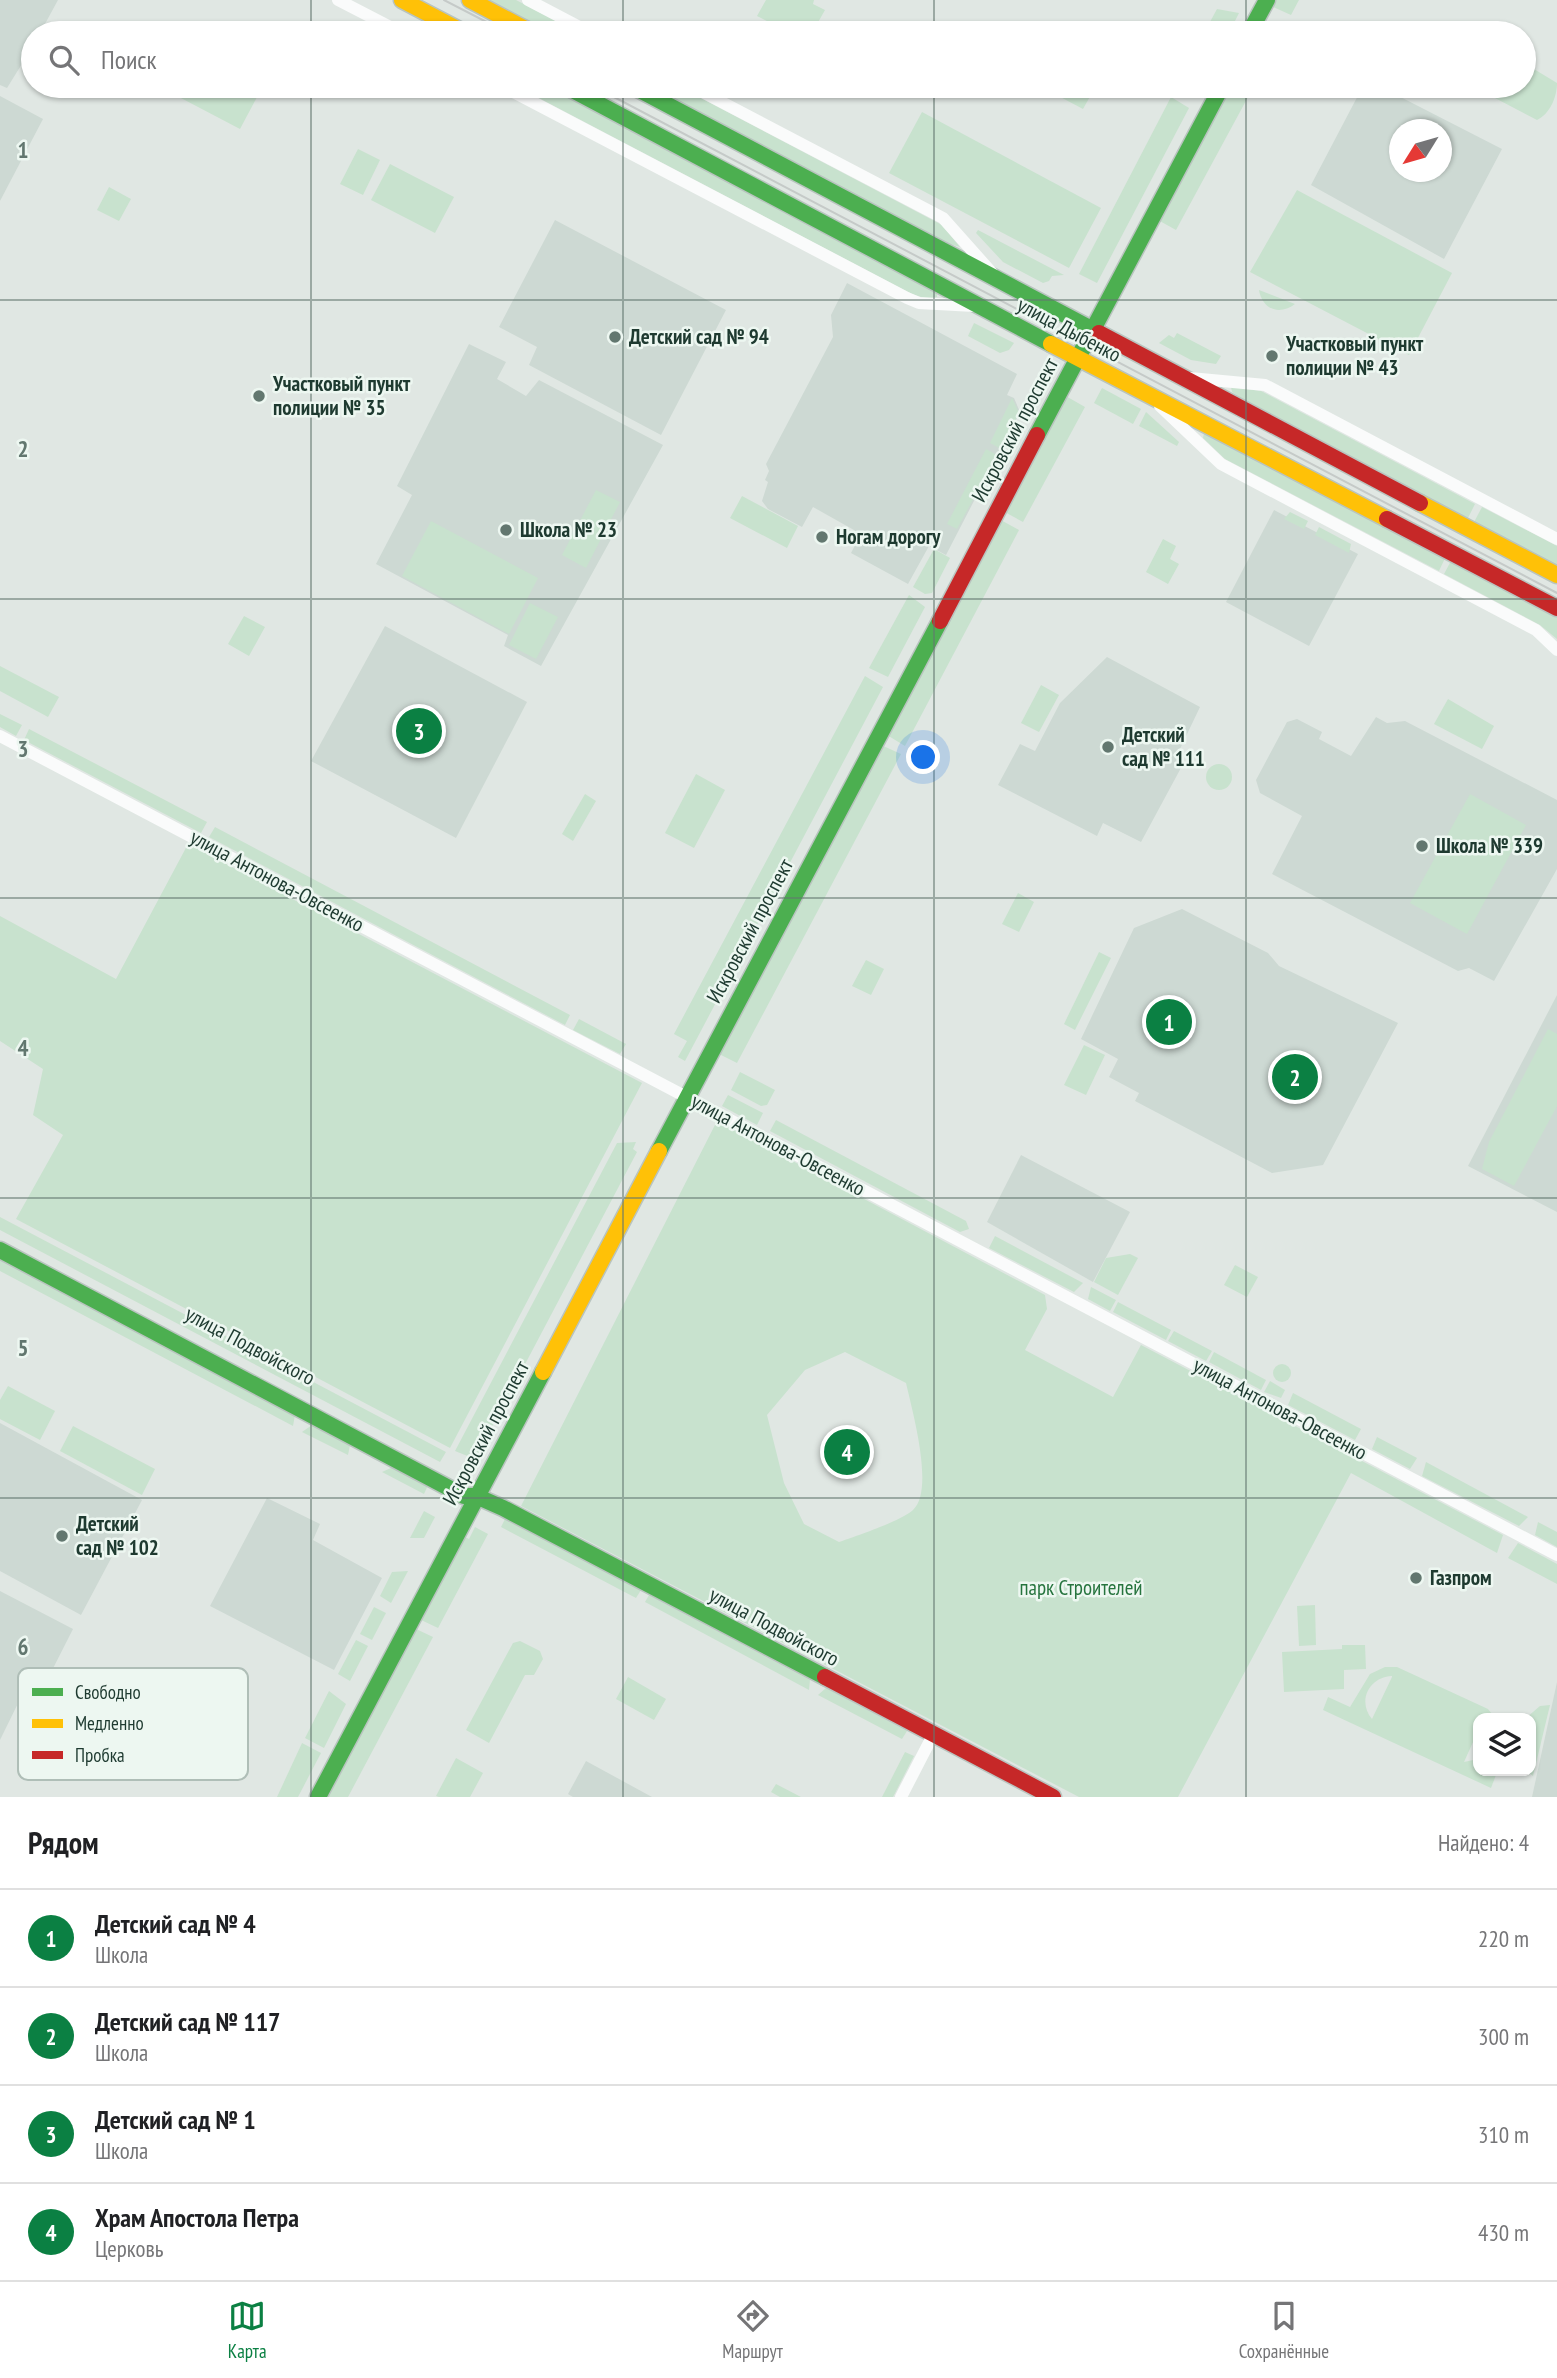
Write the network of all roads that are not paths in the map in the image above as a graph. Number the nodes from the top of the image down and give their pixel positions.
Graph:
1 (338, 0) edge
2 (402, 0) edge
3 (470, 0) edge
4 (528, 0) edge
5 (1254, 0) edge
6 (1267, 0) edge
7 (379, 21) edge
8 (442, 21) edge
9 (510, 21) edge
10 (568, 21) edge
11 (1243, 21) edge
12 (1256, 21) edge
13 (525, 98) edge
14 (588, 98) edge
15 (655, 98) edge
16 (714, 98) edge
17 (1203, 98) edge
18 (1215, 98) edge
19 (996, 278) junction
20 (978, 306) junction
21 (1087, 326) junction
22 (1072, 355) junction
23 (1185, 377) junction
24 (1147, 394) junction
25 (1557, 539) edge
26 (1557, 575) edge
27 (1557, 608) edge
28 (1557, 650) edge
29 (0, 736) edge
30 (681, 1094) junction
31 (0, 1238) edge
32 (0, 1250) edge
33 (470, 1493) junction
34 (1557, 1555) edge
35 (933, 1735) junction
36 (305, 1797) edge
37 (318, 1797) edge
38 (901, 1797) edge
39 (1052, 1797) edge

1 - 7 street
2 - 8 street
3 - 9 street
4 - 10 street
5 - 11 street
6 - 12 street
13 - 20 street
14 - 20 street, улица Дыбенко
15 - 19 street, улица Дыбенко
16 - 19 street
17 - 21 street, Искровский проспект
18 - 21 street, Искровский проспект
19 - 21 street, улица Дыбенко
20 - 22 street, улица Дыбенко
21 - 22 street, Искровский проспект
21 - 23 street, улица Дыбенко
22 - 24 street, улица Дыбенко
22 - 30 street, Искровский проспект
23 - 25 street
23 - 26 street, улица Дыбенко
24 - 27 street, улица Дыбенко
24 - 28 street
29 - 30 street, улица Антонова-Овсеенко
30 - 33 street, Искровский проспект
30 - 34 street, улица Антонова-Овсеенко
31 - 33 street, улица Подвойского
32 - 33 street, улица Подвойского
33 - 35 street, улица Подвойского
33 - 36 street, Искровский проспект
33 - 37 street, Искровский проспект
35 - 38 street
35 - 39 street, улица Подвойского

